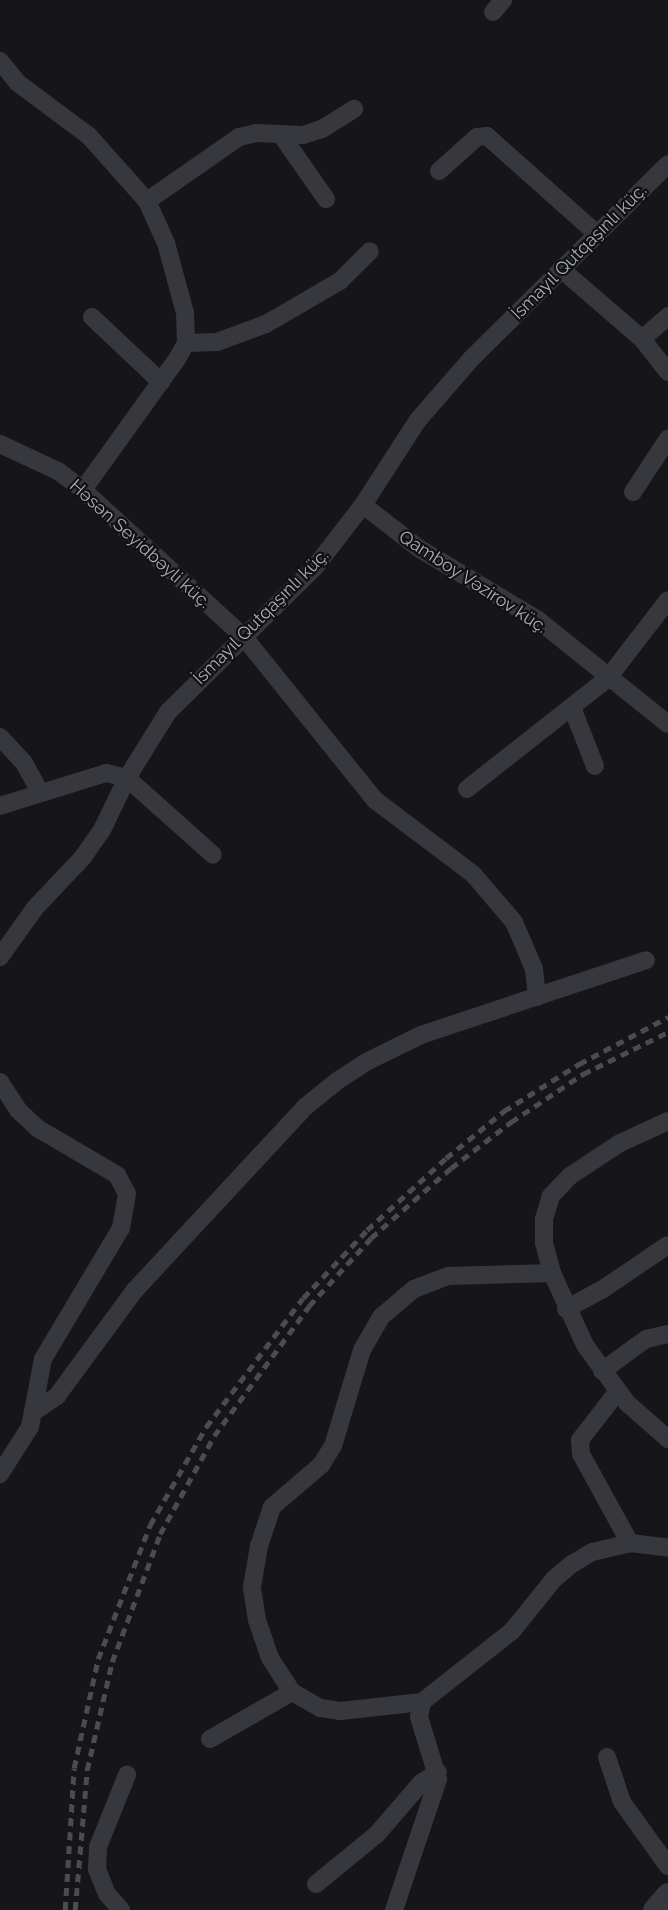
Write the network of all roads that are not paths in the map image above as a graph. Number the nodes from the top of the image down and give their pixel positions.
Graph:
1 (0, 61) edge
2 (354, 109) dead end
3 (282, 136) junction
4 (668, 164) edge
5 (439, 171) dead end
6 (326, 199) dead end
7 (147, 201) junction
8 (597, 234) junction
9 (370, 252) dead end
10 (561, 269) junction
11 (668, 316) edge
12 (92, 317) dead end
13 (642, 339) junction
14 (186, 343) junction
15 (668, 372) edge
16 (161, 382) junction
17 (668, 439) edge
18 (0, 444) edge
19 (83, 490) junction
20 (633, 492) dead end
21 (363, 505) junction
22 (668, 600) edge
23 (243, 636) junction
24 (608, 678) junction
25 (573, 710) junction
26 (668, 724) edge
27 (0, 737) edge
28 (595, 766) dead end
29 (127, 778) junction
30 (468, 789) dead end
31 (40, 792) junction
32 (0, 806) edge
33 (213, 855) dead end
34 (0, 957) edge
35 (646, 960) dead end
36 (537, 997) junction
37 (0, 1082) edge
38 (668, 1121) edge
39 (668, 1245) edge
40 (552, 1273) junction
41 (566, 1309) junction
42 (668, 1334) edge
43 (602, 1371) junction
44 (618, 1391) junction
45 (35, 1411) junction
46 (668, 1439) edge
47 (0, 1474) edge
48 (630, 1543) junction
49 (668, 1548) edge
50 (292, 1692) junction
51 (422, 1702) junction
52 (210, 1739) dead end
53 (607, 1756) dead end
54 (438, 1772) junction
55 (127, 1775) dead end
56 (668, 1866) edge
57 (316, 1884) dead end
58 (668, 1894) edge
59 (121, 1910) edge
60 (394, 1910) edge
61 (654, 1910) edge

1 - 7 street
2 - 3 street
3 - 6 street
3 - 7 street
4 - 8 street, İsmayıl Qutqaşınlı küç.
5 - 8 street
7 - 14 street
8 - 10 street, İsmayıl Qutqaşınlı küç.
9 - 14 street
10 - 13 street
10 - 21 street, İsmayıl Qutqaşınlı küç.
11 - 13 street
12 - 16 street
13 - 15 street
14 - 16 street
16 - 19 street
17 - 20 street
18 - 19 street, Həsən Seyidbəyli küç.
19 - 23 street, Həsən Seyidbəyli küç.
21 - 23 street, İsmayıl Qutqaşınlı küç.
21 - 24 street, Qamboy Vəzirov küç.
22 - 24 street
23 - 29 street, İsmayıl Qutqaşınlı küç.
23 - 36 street, Həsən Seyidbəyli küç.
24 - 25 street
24 - 26 street, Qamboy Vəzirov küç.
25 - 28 street
25 - 30 street
27 - 31 street
29 - 31 street
29 - 33 street
29 - 34 street, İsmayıl Qutqaşınlı küç.
31 - 32 street
35 - 36 street
36 - 45 street
37 - 45 street
38 - 40 street
39 - 41 street
40 - 41 street
40 - 50 street
41 - 43 street
42 - 43 street
43 - 44 street
44 - 46 street
44 - 48 street
45 - 47 street
48 - 49 street
48 - 51 street
50 - 51 street
50 - 52 street
51 - 54 street
53 - 56 street
54 - 57 street
54 - 60 street
55 - 59 street
58 - 61 street

